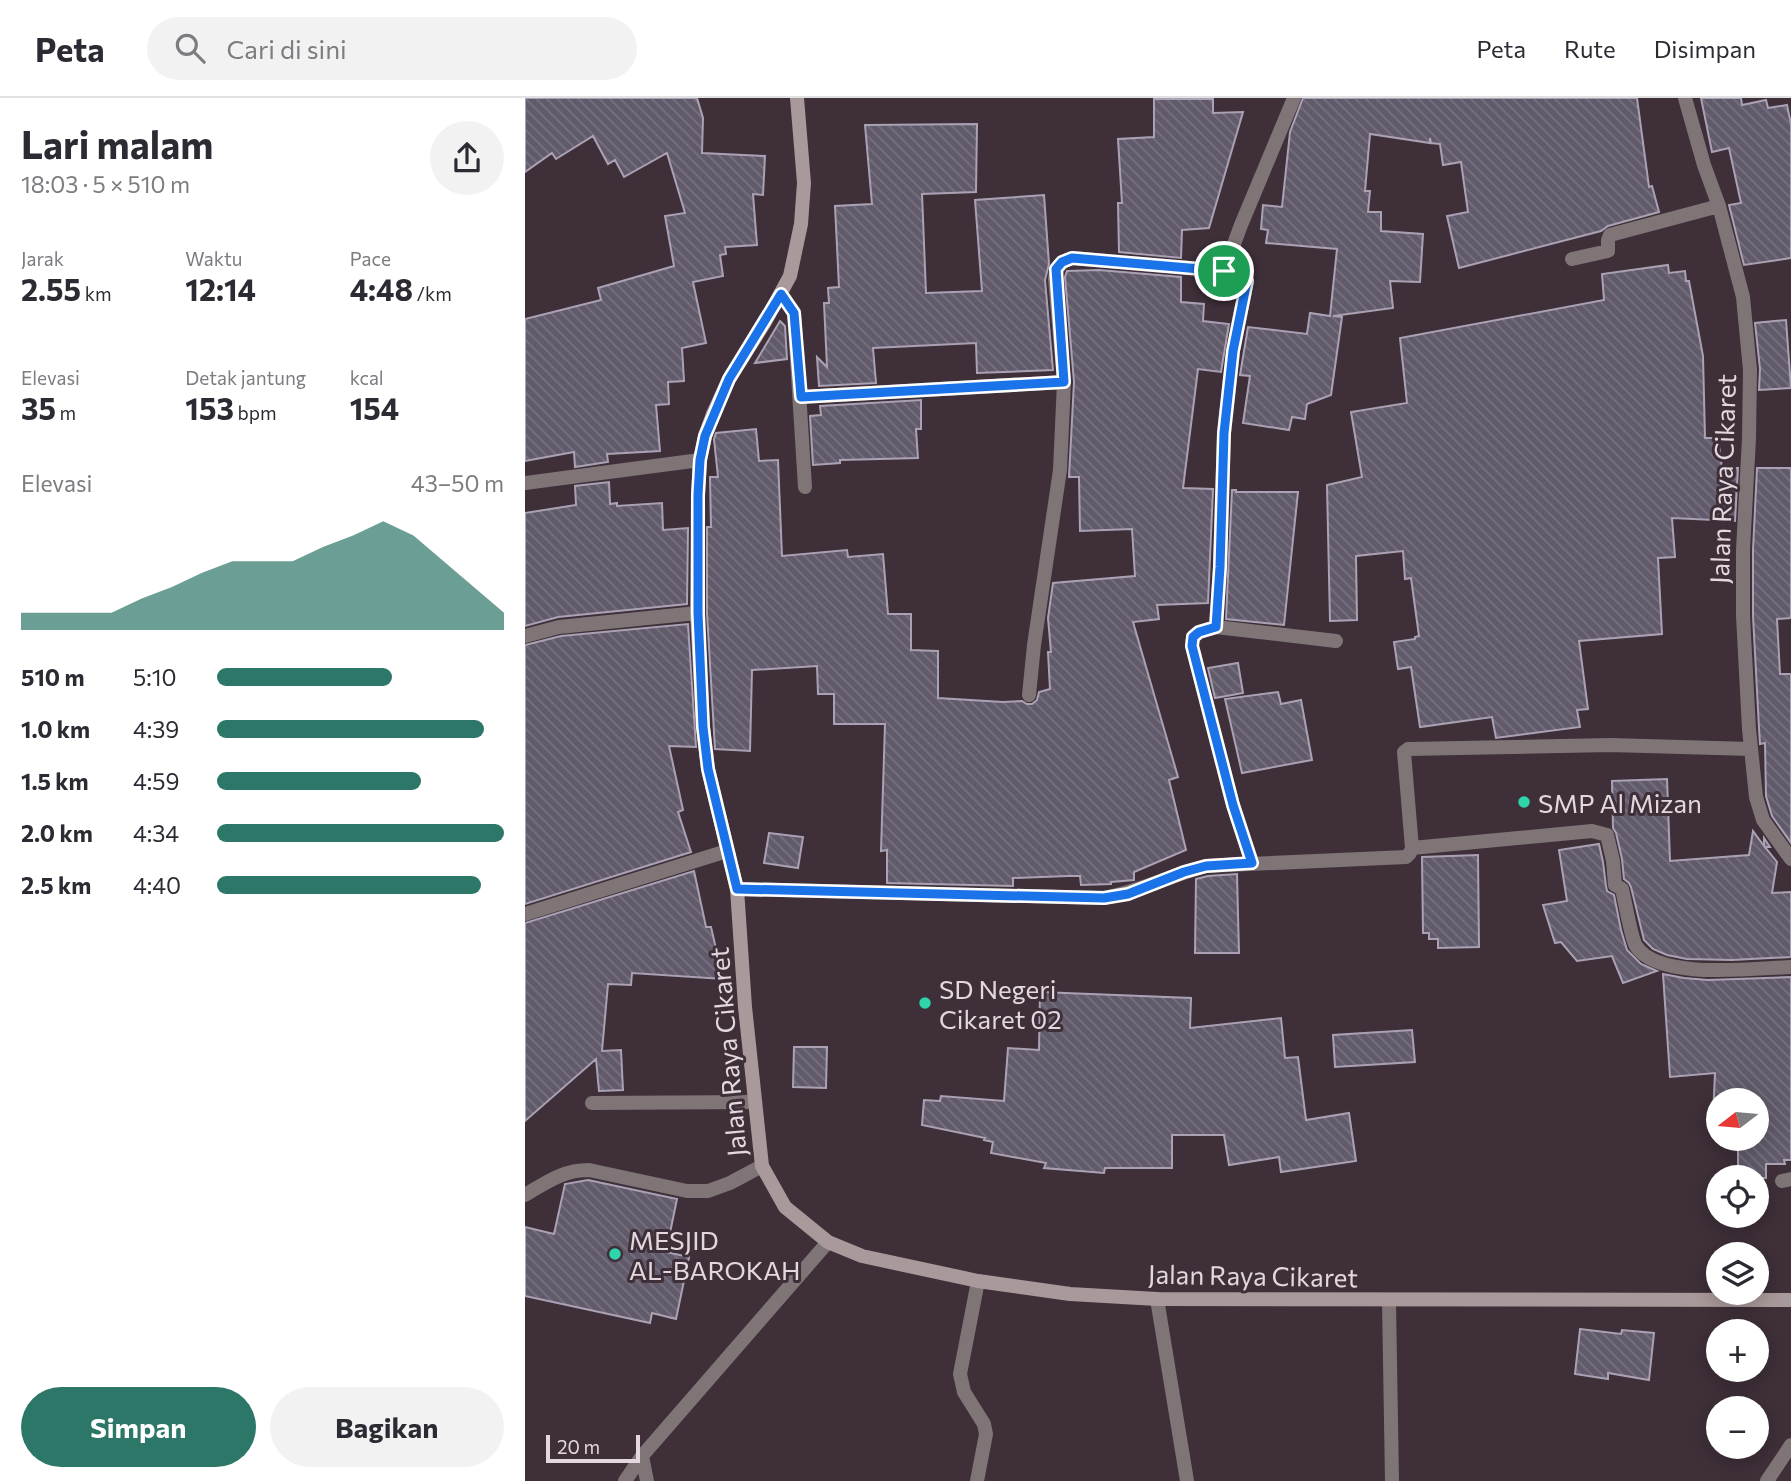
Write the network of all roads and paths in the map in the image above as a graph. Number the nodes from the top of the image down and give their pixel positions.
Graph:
1 (797, 98) edge
2 (1294, 98) edge
3 (1685, 98) edge
4 (1719, 206) junction
5 (1572, 259) dead end
6 (1224, 271) junction
7 (781, 294) junction
8 (1064, 382) junction
9 (801, 397) junction
10 (700, 460) junction
11 (525, 483) edge
12 (805, 487) dead end
13 (698, 613) junction
14 (1216, 627) junction
15 (525, 636) edge
16 (1336, 641) dead end
17 (1029, 695) dead end
18 (1751, 749) junction
19 (1412, 848) junction
20 (727, 851) junction
21 (1791, 859) edge
22 (1252, 863) junction
23 (737, 889) junction
24 (525, 914) edge
25 (1791, 967) edge
26 (754, 1102) junction
27 (592, 1103) dead end
28 (762, 1166) junction
29 (525, 1195) edge
30 (828, 1242) junction
31 (978, 1281) junction
32 (1157, 1299) junction
33 (1791, 1300) edge
34 (1389, 1301) junction
35 (1791, 1445) edge
36 (642, 1456) junction
37 (625, 1481) edge
38 (647, 1481) edge
39 (977, 1481) edge
40 (1187, 1481) edge
41 (1392, 1481) edge
42 (1767, 1481) edge

1 - 7 main road, Jalan Raya Cikaret
2 - 6 street
3 - 4 street, Jalan Raya Cikaret
4 - 5 street
4 - 18 street, Jalan Raya Cikaret
6 - 8 street
6 - 14 street
7 - 9 street
7 - 10 main road, Jalan Raya Cikaret
8 - 9 street
8 - 17 street
9 - 12 street
10 - 11 street
10 - 13 main road, Jalan Raya Cikaret
13 - 15 street
13 - 20 main road, Jalan Raya Cikaret
14 - 16 street
14 - 22 street
18 - 19 street
18 - 21 street, Jalan Raya Cikaret
19 - 22 street
19 - 25 street
20 - 23 main road, Jalan Raya Cikaret
20 - 24 street
22 - 23 street
23 - 26 main road, Jalan Raya Cikaret
26 - 27 street
26 - 28 main road, Jalan Raya Cikaret
28 - 29 street
28 - 30 main road, Jalan Raya Cikaret
30 - 31 main road, Jalan Raya Cikaret
30 - 36 street
31 - 32 main road, Jalan Raya Cikaret
31 - 39 street
32 - 34 main road, Jalan Raya Cikaret
32 - 40 street
33 - 34 main road, Jalan Raya Cikaret
34 - 41 street
35 - 42 street
36 - 37 street
36 - 38 street

